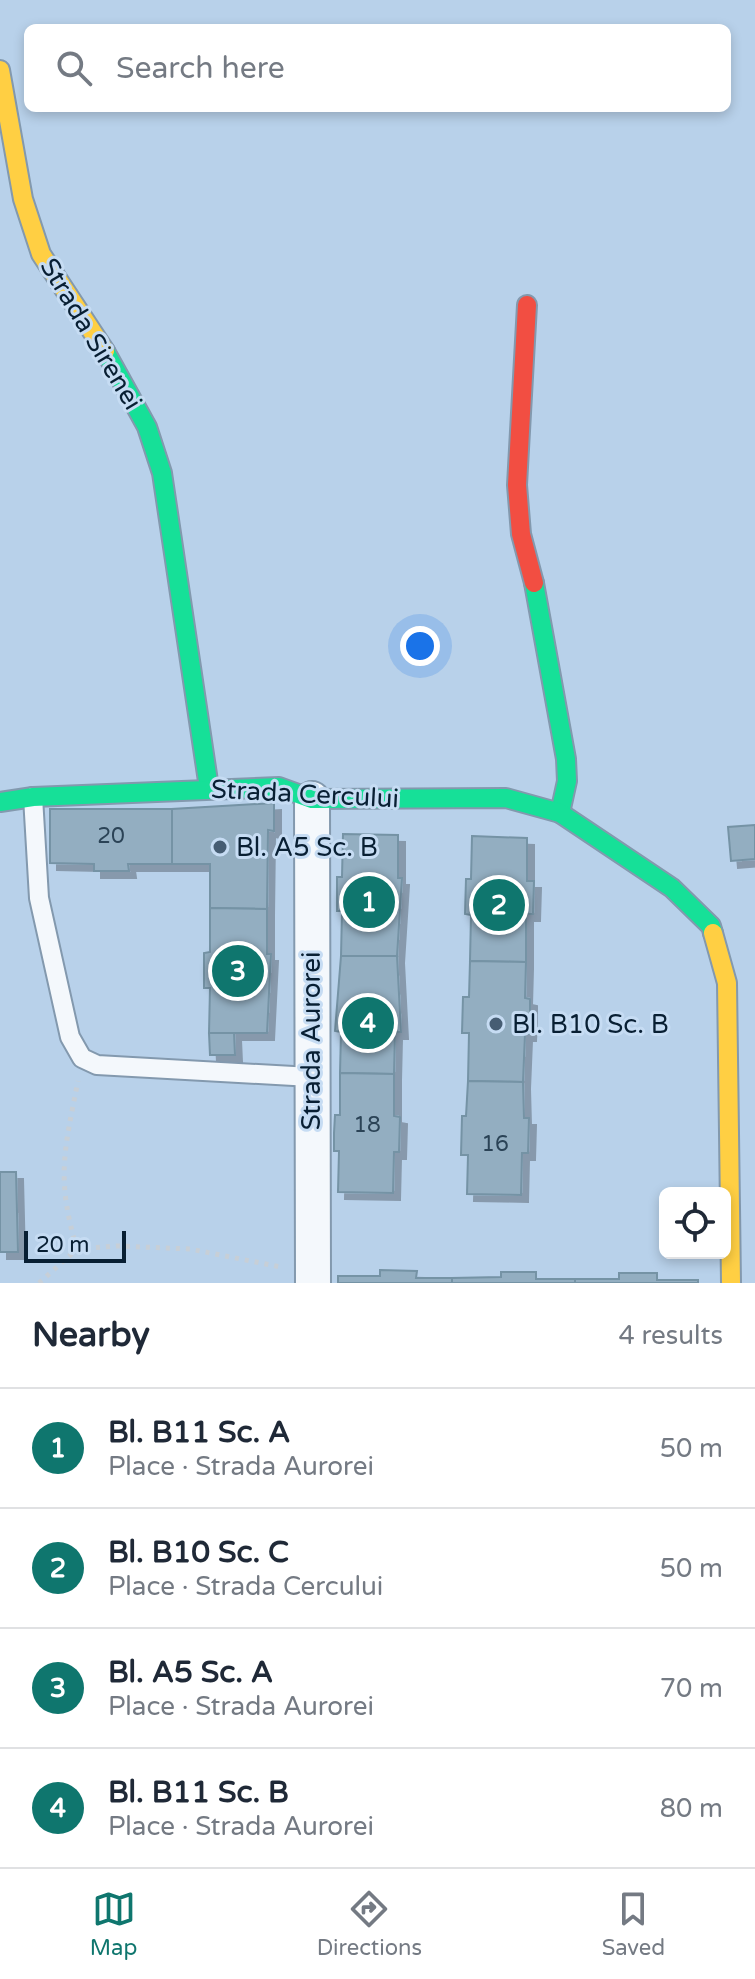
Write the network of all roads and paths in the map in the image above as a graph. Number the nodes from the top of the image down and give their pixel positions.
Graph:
1 (0, 70) edge
2 (527, 305) dead end
3 (209, 788) junction
4 (33, 797) junction
5 (312, 799) junction
6 (0, 802) edge
7 (560, 813) junction
8 (82, 1058) junction
9 (311, 1077) junction
10 (77, 1249) junction
11 (313, 1278) edge
12 (39, 1283) edge
13 (731, 1283) edge

1 - 3 street, Strada Sirenei
2 - 7 street
3 - 4 street, Strada Cercului
3 - 5 street, Strada Cercului
4 - 6 street, Strada Cercului
4 - 8 lane
5 - 7 street, Strada Cercului
5 - 9 street, Strada Aurorei
7 - 13 street, Strada Cercului
8 - 9 lane
8 - 10 path
9 - 11 street, Strada Aurorei
10 - 11 path
10 - 12 path

